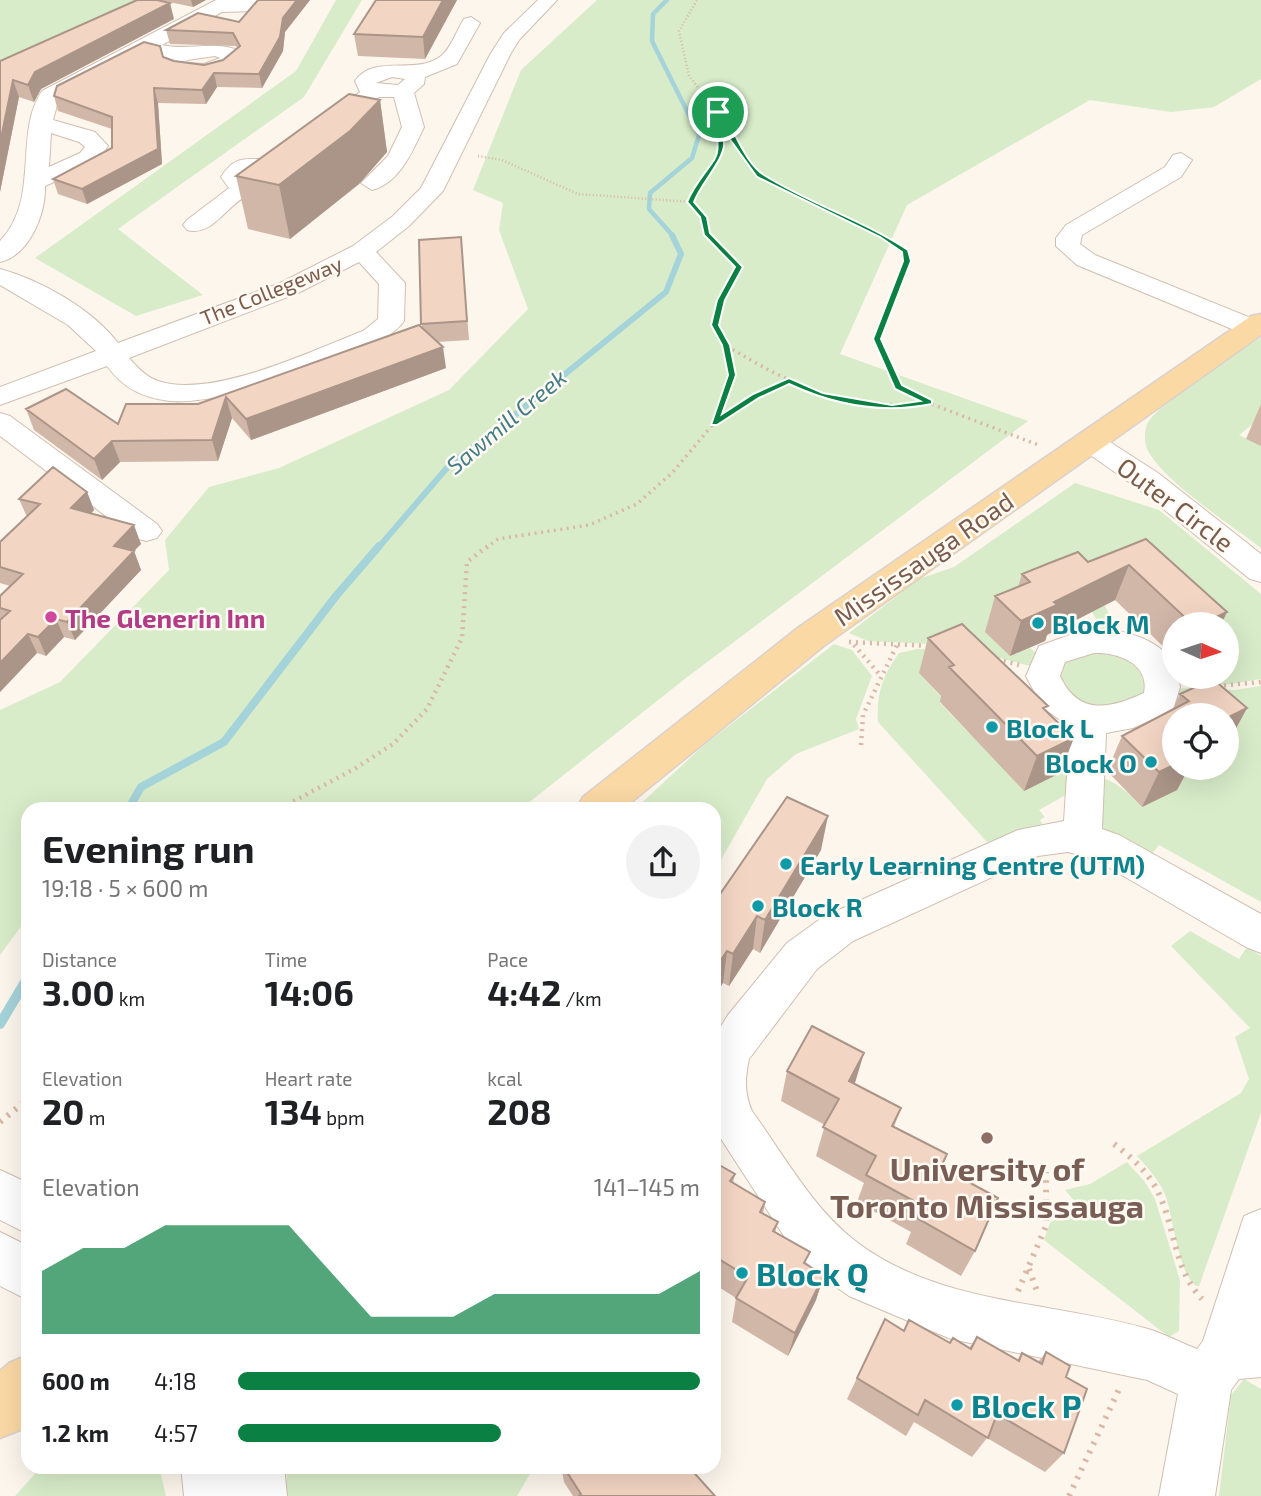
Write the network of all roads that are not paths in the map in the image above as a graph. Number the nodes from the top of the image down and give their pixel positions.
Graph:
1 (259, 0) edge
2 (538, 1) edge
3 (224, 3) edge
4 (471, 23) dead end
5 (144, 47) junction
6 (181, 54) dead end
7 (406, 84) junction
8 (460, 86) junction
9 (368, 112) edge
10 (41, 123) junction
11 (1181, 160) dead end
12 (33, 183) junction
13 (372, 183) dead end
14 (195, 225) dead end
15 (362, 251) junction
16 (0, 255) edge
17 (0, 276) edge
18 (1257, 325) edge
19 (112, 352) junction
20 (0, 397) edge
21 (0, 422) edge
22 (1089, 441) junction
23 (146, 531) dead end
24 (1261, 571) edge
25 (1088, 720) junction
26 (604, 802) edge
27 (1082, 838) junction
28 (1261, 935) edge
29 (0, 1193) edge
30 (21, 1206) edge
31 (1261, 1233) edge
32 (0, 1257) edge
33 (21, 1270) edge
34 (1231, 1362) edge
35 (21, 1389) edge
36 (0, 1410) edge
37 (209, 1474) edge
38 (258, 1474) edge
39 (212, 1496) edge
40 (259, 1496) edge
41 (1187, 1496) edge

1 - 3 street
2 - 8 street, The Collegeway
3 - 5 street
4 - 7 street
5 - 6 street
5 - 10 street
7 - 7 street
7 - 8 street
7 - 9 street
7 - 13 street
7 - 14 street
8 - 15 street, The Collegeway
10 - 12 street
10 - 12 street
11 - 18 street
12 - 16 street
15 - 19 street, The Collegeway
15 - 19 street
17 - 19 street
18 - 22 main road, Mississauga Road
19 - 20 street, The Collegeway
21 - 23 street
22 - 24 street, Outer Circle
22 - 26 main road, Mississauga Road
25 - 25 lane
25 - 27 lane
27 - 28 street
27 - 34 street
29 - 30 street
31 - 34 street
32 - 33 street
34 - 41 street
35 - 36 main road
37 - 39 street
38 - 40 street

